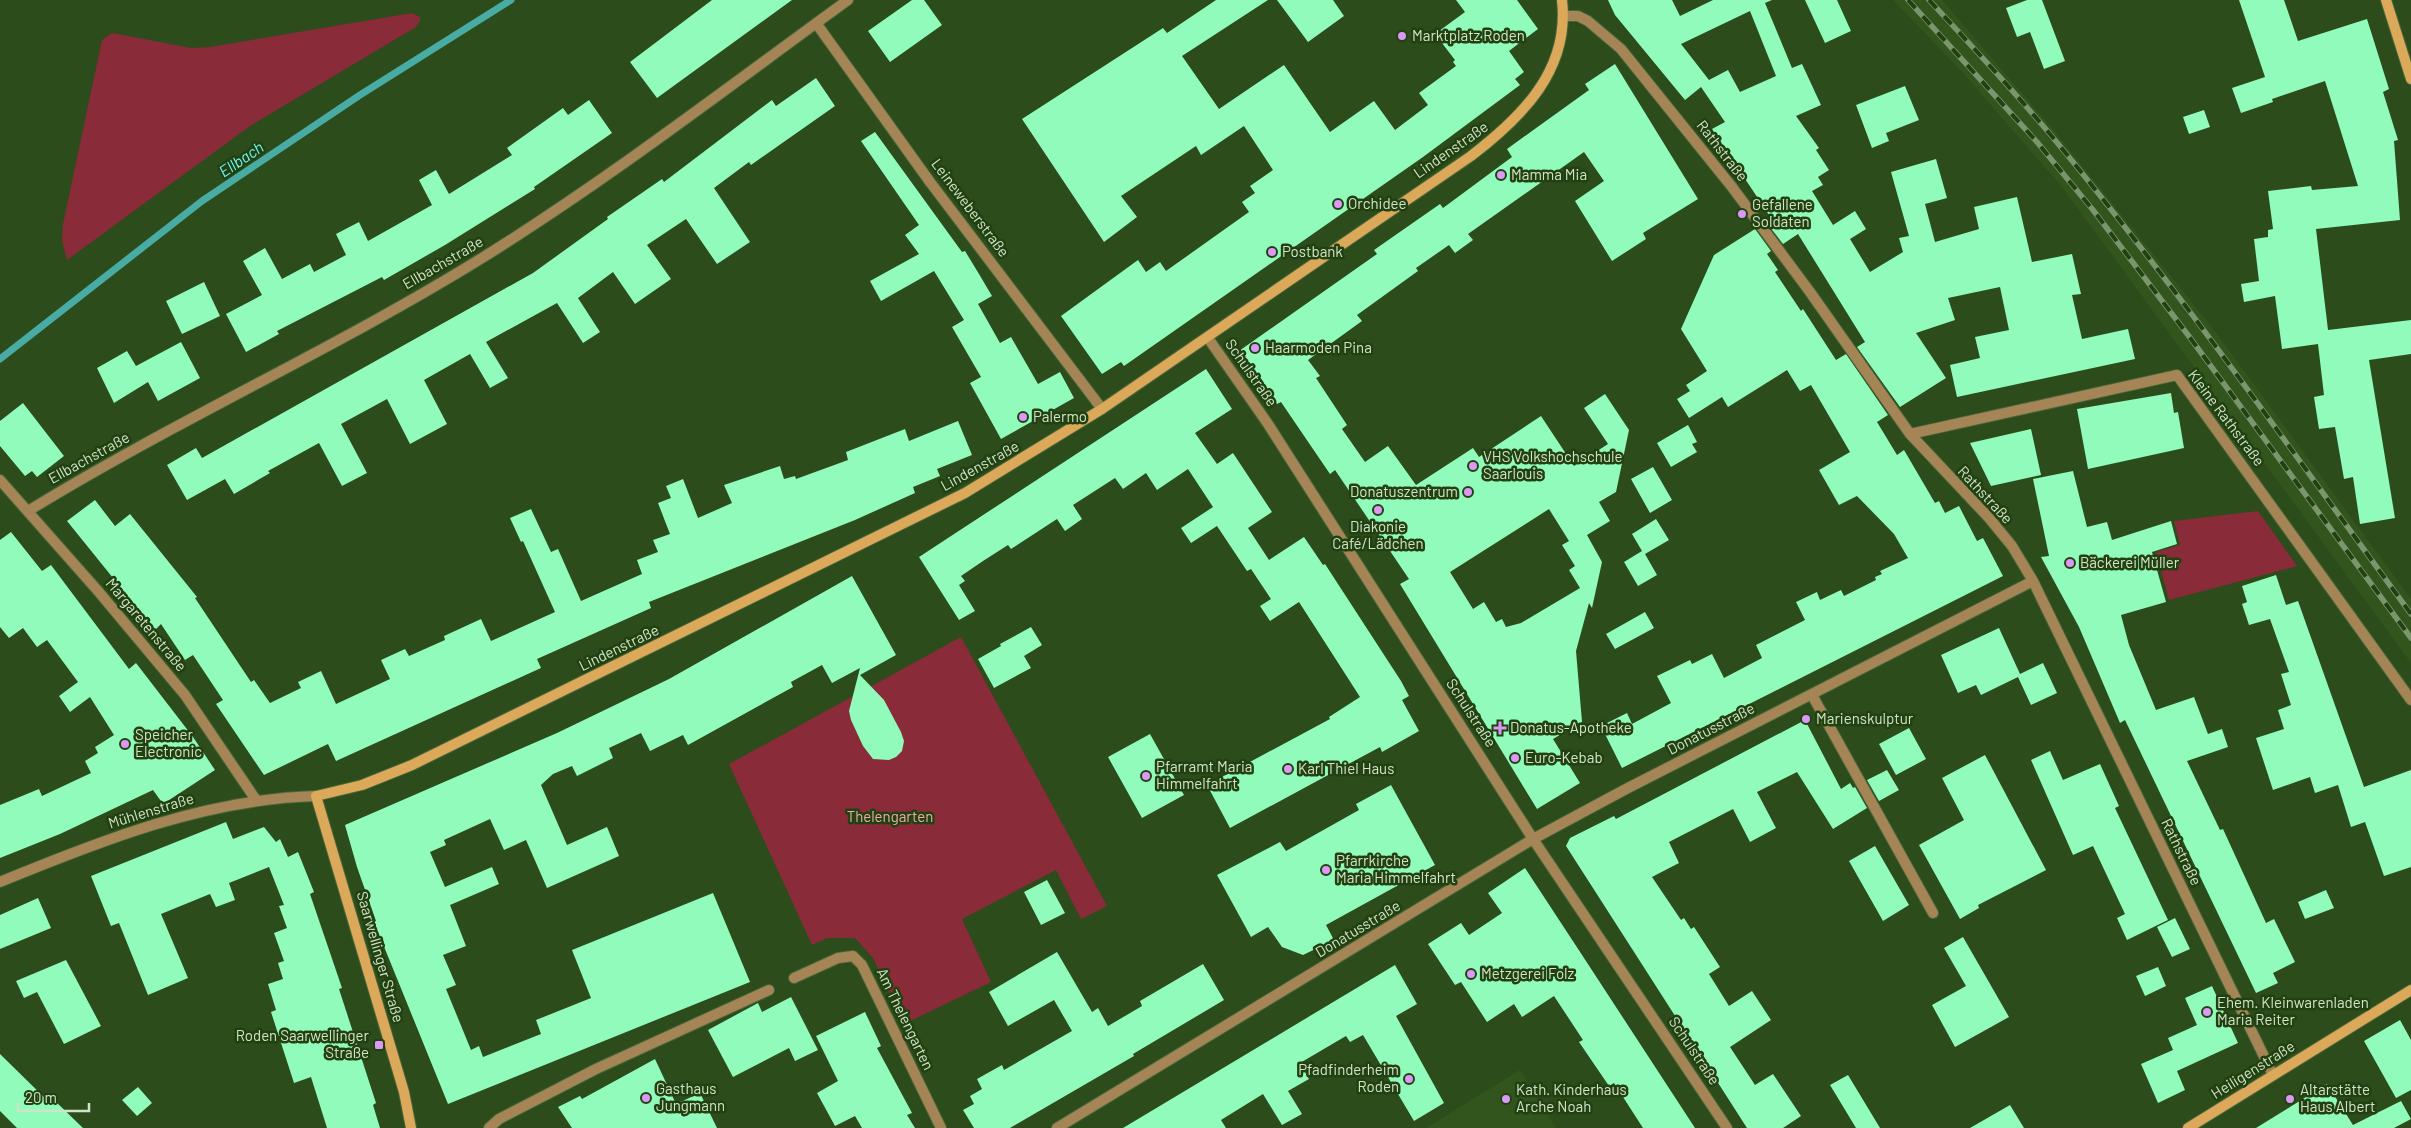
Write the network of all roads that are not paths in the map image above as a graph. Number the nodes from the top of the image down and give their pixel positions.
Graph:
1 (848, 0) edge
2 (1562, 0) edge
3 (2386, 0) edge
4 (1564, 16) junction
5 (816, 24) junction
6 (2411, 79) edge
7 (1208, 338) junction
8 (1102, 409) junction
9 (1910, 434) junction
10 (0, 480) edge
11 (28, 511) junction
12 (2032, 581) junction
13 (1812, 694) junction
14 (2411, 700) edge
15 (316, 796) junction
16 (256, 800) junction
17 (1533, 839) junction
18 (0, 882) edge
19 (1933, 913) dead end
20 (794, 978) dead end
21 (769, 990) dead end
22 (2411, 990) edge
23 (2273, 1075) junction
24 (411, 1128) edge
25 (489, 1128) edge
26 (941, 1128) edge
27 (1057, 1128) edge
28 (1727, 1128) edge
29 (2188, 1128) edge

1 - 5 street, Ellbachstraße
2 - 4 street, Lindenstraße
3 - 6 street
4 - 7 street, Lindenstraße
4 - 9 street, Rathstraße
5 - 8 street, Leineweberstraße
5 - 11 street, Ellbachstraße
7 - 8 street, Lindenstraße
7 - 17 street, Schulstraße
8 - 15 street, Lindenstraße
9 - 12 street, Rathstraße
9 - 14 street, Kleine Rathstraße
10 - 11 street, Margaretenstraße
11 - 16 street, Margaretenstraße
12 - 13 street, Donatusstraße
12 - 23 street, Rathstraße
13 - 17 street, Donatusstraße
13 - 19 street
15 - 16 street, Mühlenstraße
15 - 24 street, Saarwellinger Straße
16 - 18 street, Mühlenstraße
17 - 27 street, Donatusstraße
17 - 28 street, Schulstraße
20 - 26 street, Am Thelengarten
21 - 25 street
22 - 23 street, Heiligenstraße
23 - 29 street, Heiligenstraße

